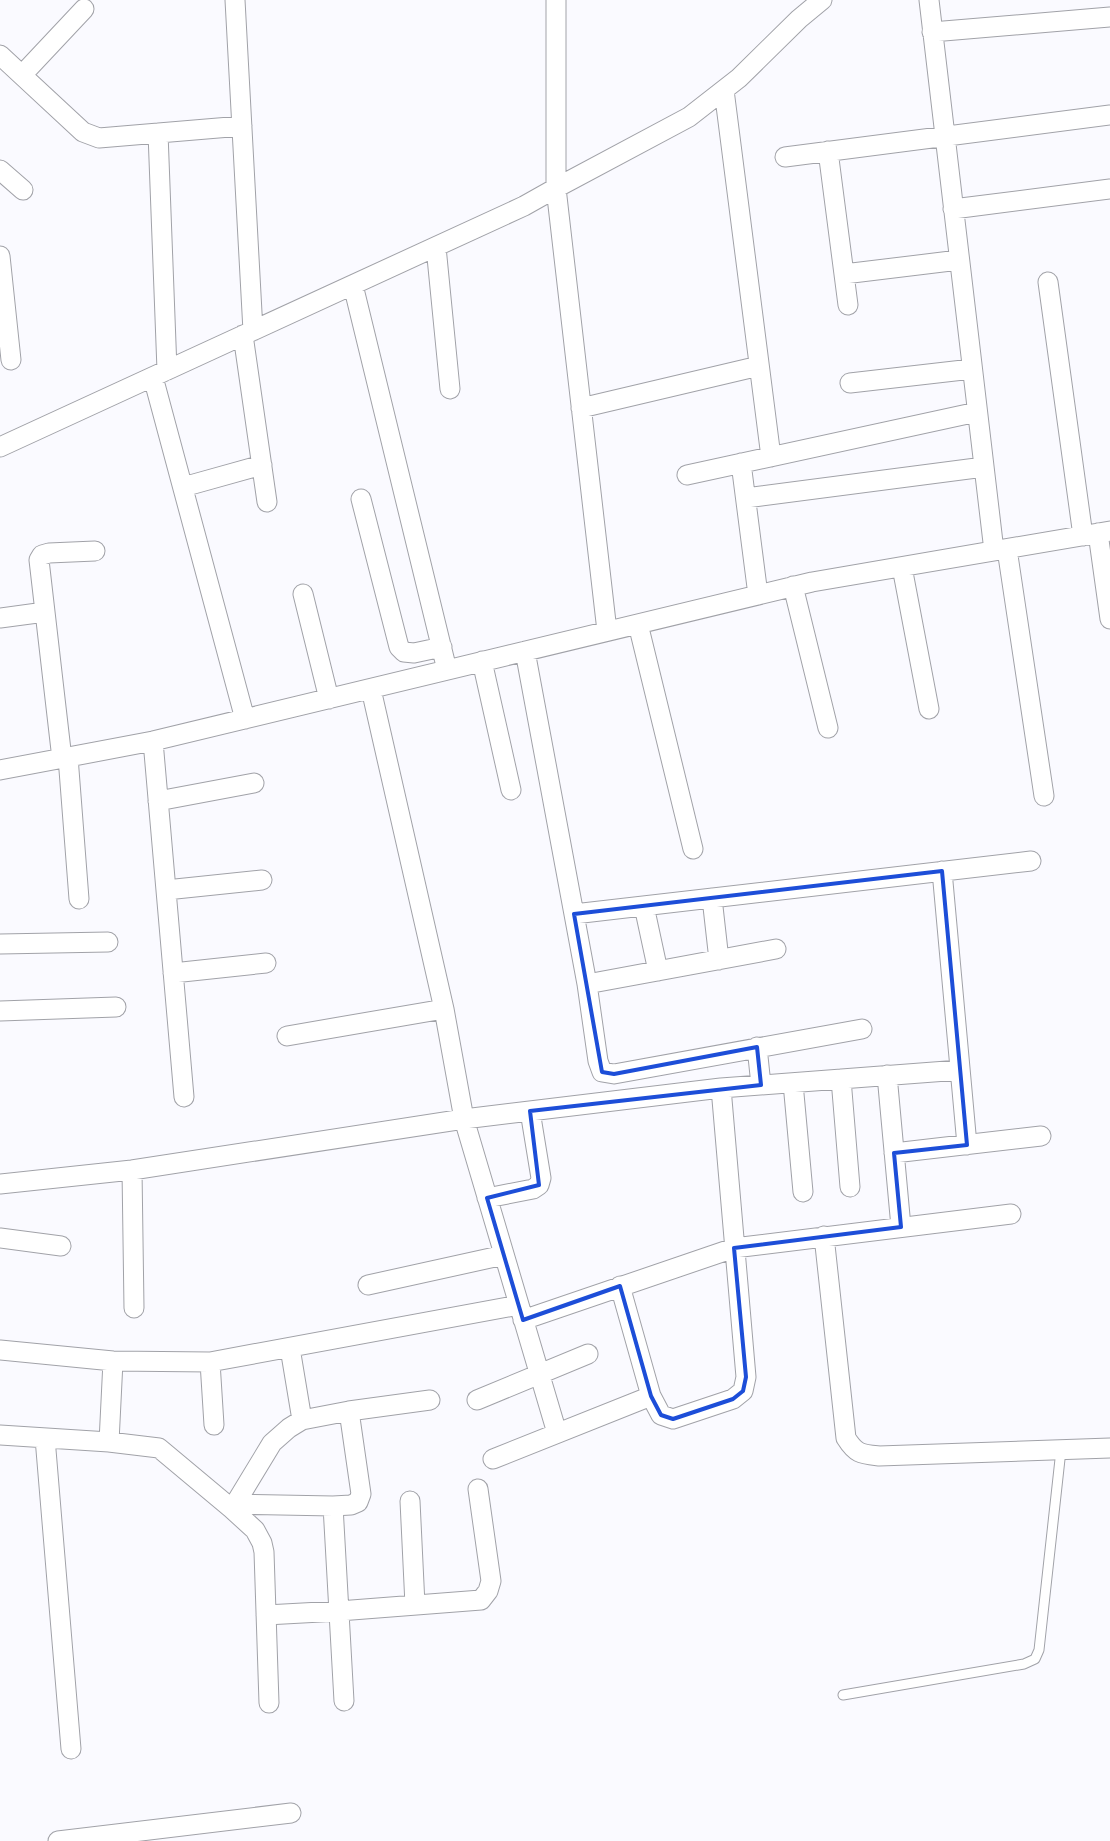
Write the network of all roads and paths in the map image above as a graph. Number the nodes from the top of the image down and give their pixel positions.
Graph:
1 (235, 0) edge
2 (556, 0) edge
3 (822, 0) edge
4 (928, 0) edge
5 (84, 9) dead end
6 (1110, 18) edge
7 (932, 32) junction
8 (0, 55) edge
9 (22, 75) junction
10 (724, 90) junction
11 (1110, 115) edge
12 (242, 126) junction
13 (158, 133) junction
14 (945, 136) junction
15 (828, 151) junction
16 (785, 157) dead end
17 (0, 170) edge
18 (556, 188) junction
19 (1110, 189) edge
20 (23, 190) dead end
21 (953, 209) junction
22 (436, 247) junction
23 (959, 260) junction
24 (1, 267) edge
25 (844, 274) junction
26 (1048, 282) dead end
27 (353, 285) junction
28 (848, 305) dead end
29 (248, 333) junction
30 (10, 360) dead end
31 (759, 366) junction
32 (972, 369) junction
33 (160, 373) junction
34 (850, 383) dead end
35 (450, 389) dead end
36 (581, 408) junction
37 (977, 412) junction
38 (0, 447) edge
39 (771, 457) junction
40 (741, 463) junction
41 (262, 465) junction
42 (984, 467) junction
43 (687, 475) dead end
44 (182, 487) junction
45 (746, 498) junction
46 (361, 499) dead end
47 (267, 502) dead end
48 (1097, 534) edge
49 (1000, 550) junction
50 (95, 551) dead end
51 (902, 566) junction
52 (793, 586) junction
53 (303, 594) dead end
54 (758, 595) junction
55 (45, 612) junction
56 (0, 618) edge
57 (1110, 619) edge
58 (638, 624) junction
59 (606, 632) junction
60 (442, 647) junction
61 (525, 651) junction
62 (482, 662) junction
63 (447, 670) junction
64 (371, 689) junction
65 (329, 699) junction
66 (929, 709) dead end
67 (245, 719) junction
68 (828, 728) dead end
69 (153, 741) junction
70 (65, 758) junction
71 (0, 770) edge
72 (254, 783) dead end
73 (511, 790) dead end
74 (1044, 796) dead end
75 (158, 801) junction
76 (693, 849) dead end
77 (1031, 861) dead end
78 (942, 871) junction
79 (262, 880) dead end
80 (166, 890) junction
81 (712, 898) junction
82 (79, 899) dead end
83 (644, 906) junction
84 (574, 914) junction
85 (108, 942) dead end
86 (0, 944) edge
87 (776, 949) dead end
88 (719, 960) junction
89 (266, 963) dead end
90 (658, 971) junction
91 (173, 973) junction
92 (586, 984) junction
93 (116, 1007) dead end
94 (444, 1009) junction
95 (0, 1010) edge
96 (862, 1029) dead end
97 (287, 1036) dead end
98 (757, 1047) junction
99 (960, 1070) junction
100 (886, 1075) junction
101 (840, 1079) junction
102 (793, 1082) junction
103 (761, 1085) junction
104 (721, 1088) junction
105 (184, 1097) dead end
106 (530, 1111) junction
107 (464, 1119) junction
108 (1041, 1136) dead end
109 (967, 1145) junction
110 (894, 1153) junction
111 (132, 1170) junction
112 (0, 1184) edge
113 (850, 1187) dead end
114 (803, 1192) dead end
115 (487, 1198) junction
116 (1011, 1214) dead end
117 (901, 1227) junction
118 (824, 1236) junction
119 (0, 1238) edge
120 (60, 1246) dead end
121 (734, 1248) junction
122 (504, 1255) junction
123 (368, 1285) dead end
124 (620, 1286) junction
125 (134, 1308) dead end
126 (521, 1312) junction
127 (290, 1348) junction
128 (0, 1350) edge
129 (588, 1354) dead end
130 (113, 1361) junction
131 (210, 1362) junction
132 (539, 1374) junction
133 (651, 1396) junction
134 (430, 1400) dead end
135 (477, 1400) dead end
136 (348, 1411) junction
137 (302, 1420) junction
138 (214, 1425) dead end
139 (557, 1433) junction
140 (0, 1435) edge
141 (45, 1438) junction
142 (110, 1442) junction
143 (1110, 1448) edge
144 (1061, 1450) junction
145 (493, 1459) dead end
146 (478, 1489) dead end
147 (410, 1501) dead end
148 (234, 1506) junction
149 (334, 1506) junction
150 (415, 1605) junction
151 (339, 1611) junction
152 (266, 1615) junction
153 (844, 1694) dead end
154 (344, 1700) dead end
155 (270, 1703) dead end
156 (71, 1749) dead end
157 (292, 1813) dead end
158 (99, 1839) edge
159 (58, 1841) edge

1 - 12 street
2 - 18 street
3 - 10 street
4 - 7 street
5 - 9 street
6 - 7 street
7 - 14 street
8 - 9 street
9 - 13 street
10 - 18 street
10 - 31 street
11 - 14 street
12 - 13 street
12 - 29 street
13 - 33 street
14 - 15 street
14 - 21 street
15 - 16 street
15 - 25 street
17 - 20 street
18 - 22 street
18 - 36 street
19 - 21 street
21 - 23 street
22 - 27 street
22 - 35 street
23 - 25 street
23 - 32 street
24 - 30 street
25 - 28 street
26 - 48 street
27 - 29 street
27 - 60 street
29 - 33 street
29 - 41 street
31 - 36 street
31 - 39 street
32 - 34 street
32 - 37 street
33 - 38 street
33 - 44 street
36 - 59 street
37 - 39 street
37 - 42 street
39 - 40 street
40 - 43 street
40 - 45 street
41 - 44 street
41 - 47 street
42 - 45 street
42 - 49 street
44 - 67 street
45 - 54 street
46 - 60 street
48 - 49 street
48 - 57 street
49 - 51 street
49 - 74 street
50 - 55 street
51 - 52 street
51 - 66 street
52 - 54 street
52 - 68 street
53 - 65 street
54 - 58 street
55 - 56 street
55 - 70 street
58 - 59 street
58 - 76 street
59 - 61 street
60 - 63 street
61 - 62 street
61 - 84 street
62 - 63 street
62 - 73 street
63 - 64 street
64 - 65 street
64 - 94 street
65 - 67 street
67 - 69 street
69 - 70 street
69 - 75 street
70 - 71 street
70 - 82 street
72 - 75 street
75 - 80 street
77 - 78 street
78 - 81 street
78 - 99 street
79 - 80 street
80 - 91 street
81 - 83 street
81 - 88 street
83 - 84 street
83 - 90 street
84 - 92 street
85 - 86 street
87 - 88 street
88 - 90 street
89 - 91 street
90 - 92 street
91 - 105 street
92 - 98 street
93 - 95 street
94 - 97 street
94 - 107 street
96 - 98 street
98 - 103 street
99 - 100 street
99 - 109 street
100 - 101 street
100 - 110 street
101 - 102 street
101 - 113 street
102 - 103 street
102 - 114 street
103 - 104 street
104 - 106 street
104 - 121 street
106 - 107 street
106 - 115 street
107 - 111 street
107 - 115 street
108 - 109 street
109 - 110 street
110 - 117 street
111 - 112 street
111 - 125 street
115 - 122 street
116 - 117 street
117 - 118 street
118 - 121 street
118 - 144 street
119 - 120 street
121 - 124 street
121 - 133 street
122 - 123 street
122 - 126 street
124 - 126 street
124 - 133 street
126 - 127 street
126 - 132 street
127 - 131 street
127 - 137 street
128 - 130 street
129 - 132 street
130 - 131 street
130 - 142 street
131 - 138 street
132 - 135 street
132 - 139 street
133 - 139 street
134 - 136 street
136 - 137 street
136 - 149 street
137 - 148 street
139 - 145 street
140 - 141 street
141 - 142 street
141 - 156 street
142 - 148 street
143 - 144 street
144 - 153 lane
146 - 150 street
147 - 150 street
148 - 149 street
148 - 152 street
149 - 151 street
150 - 151 street
151 - 152 street
151 - 154 street
152 - 155 street
157 - 158 street
158 - 159 street

